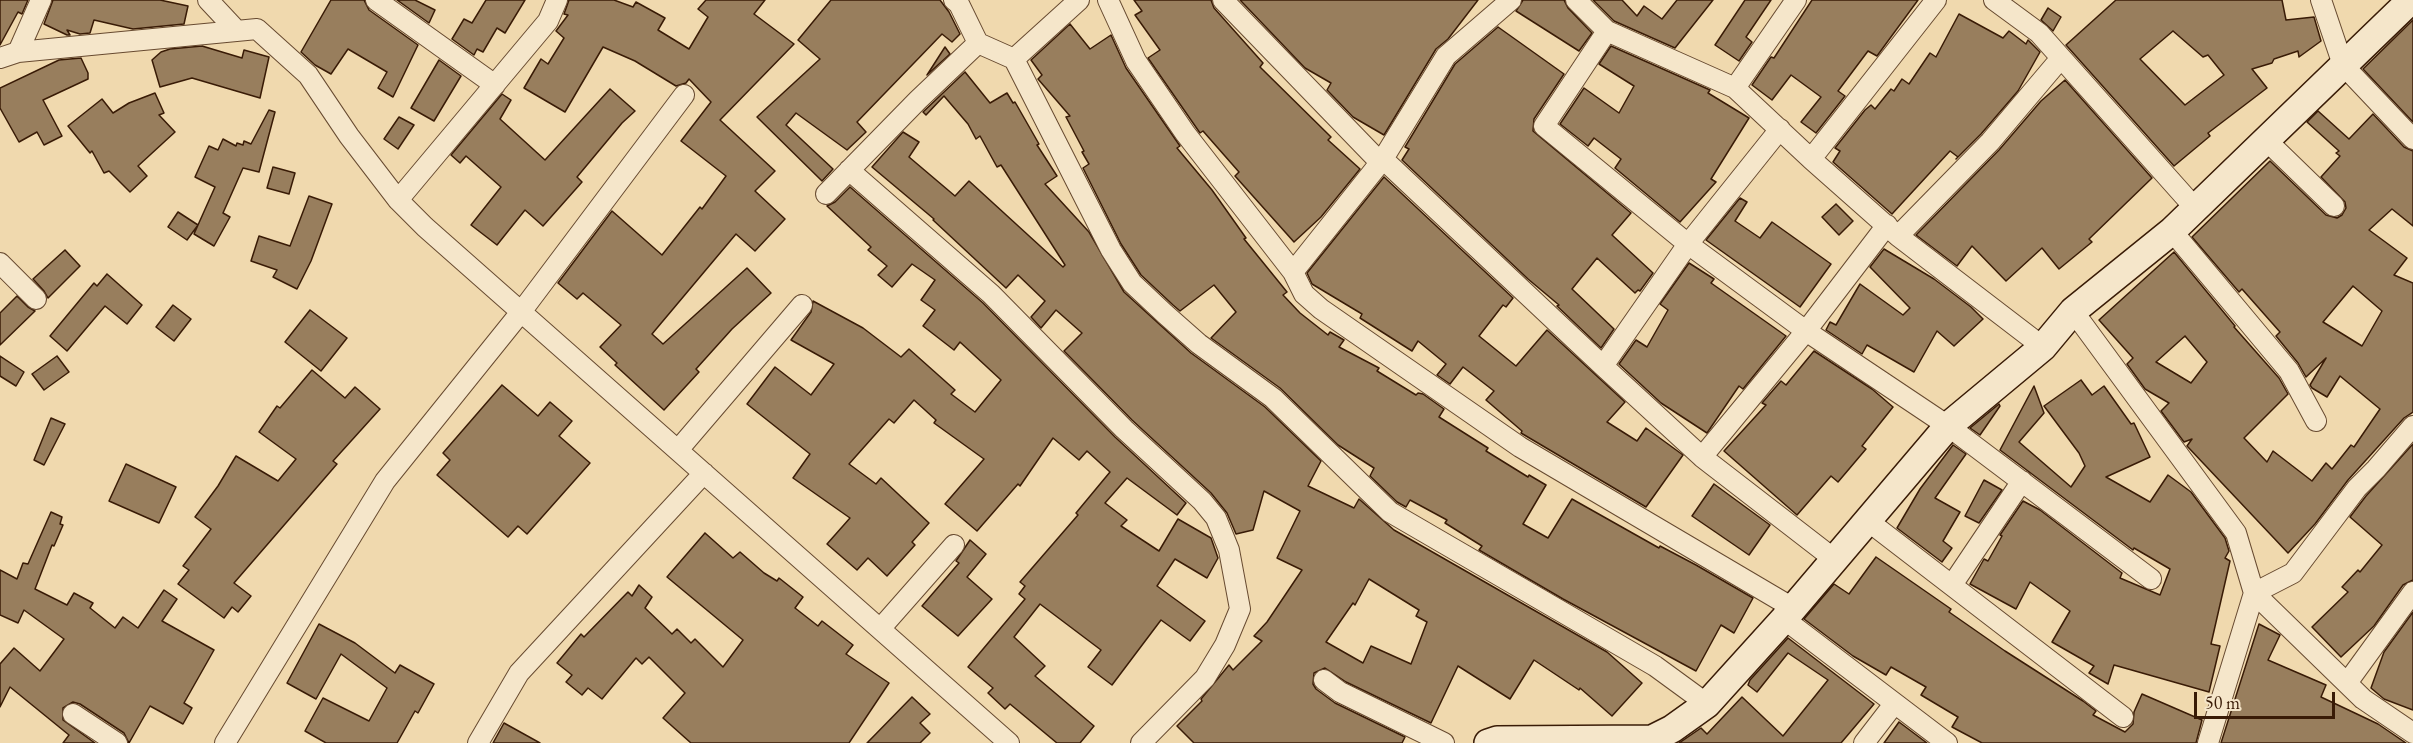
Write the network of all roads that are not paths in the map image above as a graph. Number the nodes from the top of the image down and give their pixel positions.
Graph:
1 (41, 0) edge
2 (208, 0) edge
3 (376, 0) edge
4 (557, 0) edge
5 (954, 0) edge
6 (1079, 0) edge
7 (1108, 0) edge
8 (1223, 0) edge
9 (1511, 0) edge
10 (1576, 0) edge
11 (1796, 0) edge
12 (1936, 0) edge
13 (1994, 0) edge
14 (2321, 0) edge
15 (2411, 0) edge
16 (237, 31) junction
17 (1607, 31) junction
18 (978, 43) junction
19 (9, 55) edge
20 (2061, 58) junction
21 (1014, 59) junction
22 (2343, 65) junction
23 (495, 85) junction
24 (1735, 88) junction
25 (684, 95) dead end
26 (1780, 129) junction
27 (2413, 139) edge
28 (2266, 140) junction
29 (1383, 159) junction
30 (1811, 159) junction
31 (849, 170) junction
32 (826, 194) dead end
33 (398, 200) junction
34 (2334, 206) dead end
35 (2195, 208) junction
36 (1892, 230) junction
37 (2172, 231) junction
38 (1688, 244) junction
39 (0, 263) edge
40 (1293, 272) junction
41 (36, 299) dead end
42 (802, 305) dead end
43 (2073, 311) junction
44 (522, 312) junction
45 (1806, 331) junction
46 (2043, 347) junction
47 (1602, 366) junction
48 (2316, 421) dead end
49 (1948, 426) junction
50 (2413, 426) edge
51 (678, 450) junction
52 (1702, 457) junction
53 (704, 472) junction
54 (2022, 481) junction
55 (1868, 520) junction
56 (954, 545) dead end
57 (1834, 560) junction
58 (2151, 579) dead end
59 (1952, 585) junction
60 (2413, 592) edge
61 (2254, 593) junction
62 (1789, 613) junction
63 (880, 629) junction
64 (1324, 680) dead end
65 (2347, 683) junction
66 (1707, 704) junction
67 (1894, 704) junction
68 (73, 714) dead end
69 (2123, 717) dead end
70 (2413, 733) edge
71 (117, 743) edge
72 (225, 743) edge
73 (478, 743) edge
74 (1010, 743) edge
75 (1142, 743) edge
76 (1444, 743) edge
77 (1488, 743) edge
78 (1863, 743) edge
79 (1947, 743) edge
80 (2208, 743) edge

1 - 19 street
2 - 16 street
3 - 23 street
4 - 23 street
5 - 18 street
6 - 21 street
7 - 40 street
8 - 29 street
9 - 29 street
10 - 17 street
11 - 24 street
12 - 30 street
13 - 20 street
14 - 22 street
15 - 22 street
16 - 19 street
16 - 33 street
17 - 24 street
17 - 38 street
18 - 21 street
18 - 31 street
20 - 35 street
20 - 36 street
21 - 66 street
22 - 27 street
22 - 28 street
23 - 33 street
24 - 26 street
25 - 44 street
26 - 30 street
26 - 38 street
28 - 34 street
28 - 35 street
29 - 40 street
29 - 47 street
30 - 36 street
31 - 32 street
31 - 75 street
33 - 44 street
35 - 37 street
36 - 45 street
36 - 46 street
37 - 43 street
37 - 48 street
38 - 45 street
38 - 47 street
39 - 41 street
40 - 62 street
42 - 51 street
43 - 46 street
43 - 61 street
44 - 51 street
44 - 72 street
45 - 49 street
45 - 52 street
46 - 49 street
47 - 52 street
49 - 54 street
49 - 55 street
50 - 61 street
51 - 53 street
52 - 57 street
53 - 63 street
53 - 73 street
54 - 58 street
54 - 59 street
55 - 57 street
55 - 59 street
56 - 63 street
57 - 62 street
59 - 69 street
60 - 65 street
61 - 65 street
61 - 80 street
62 - 66 street
62 - 67 street
63 - 74 street
64 - 76 street
65 - 70 street
66 - 77 street
67 - 78 street
67 - 79 street
68 - 71 street

